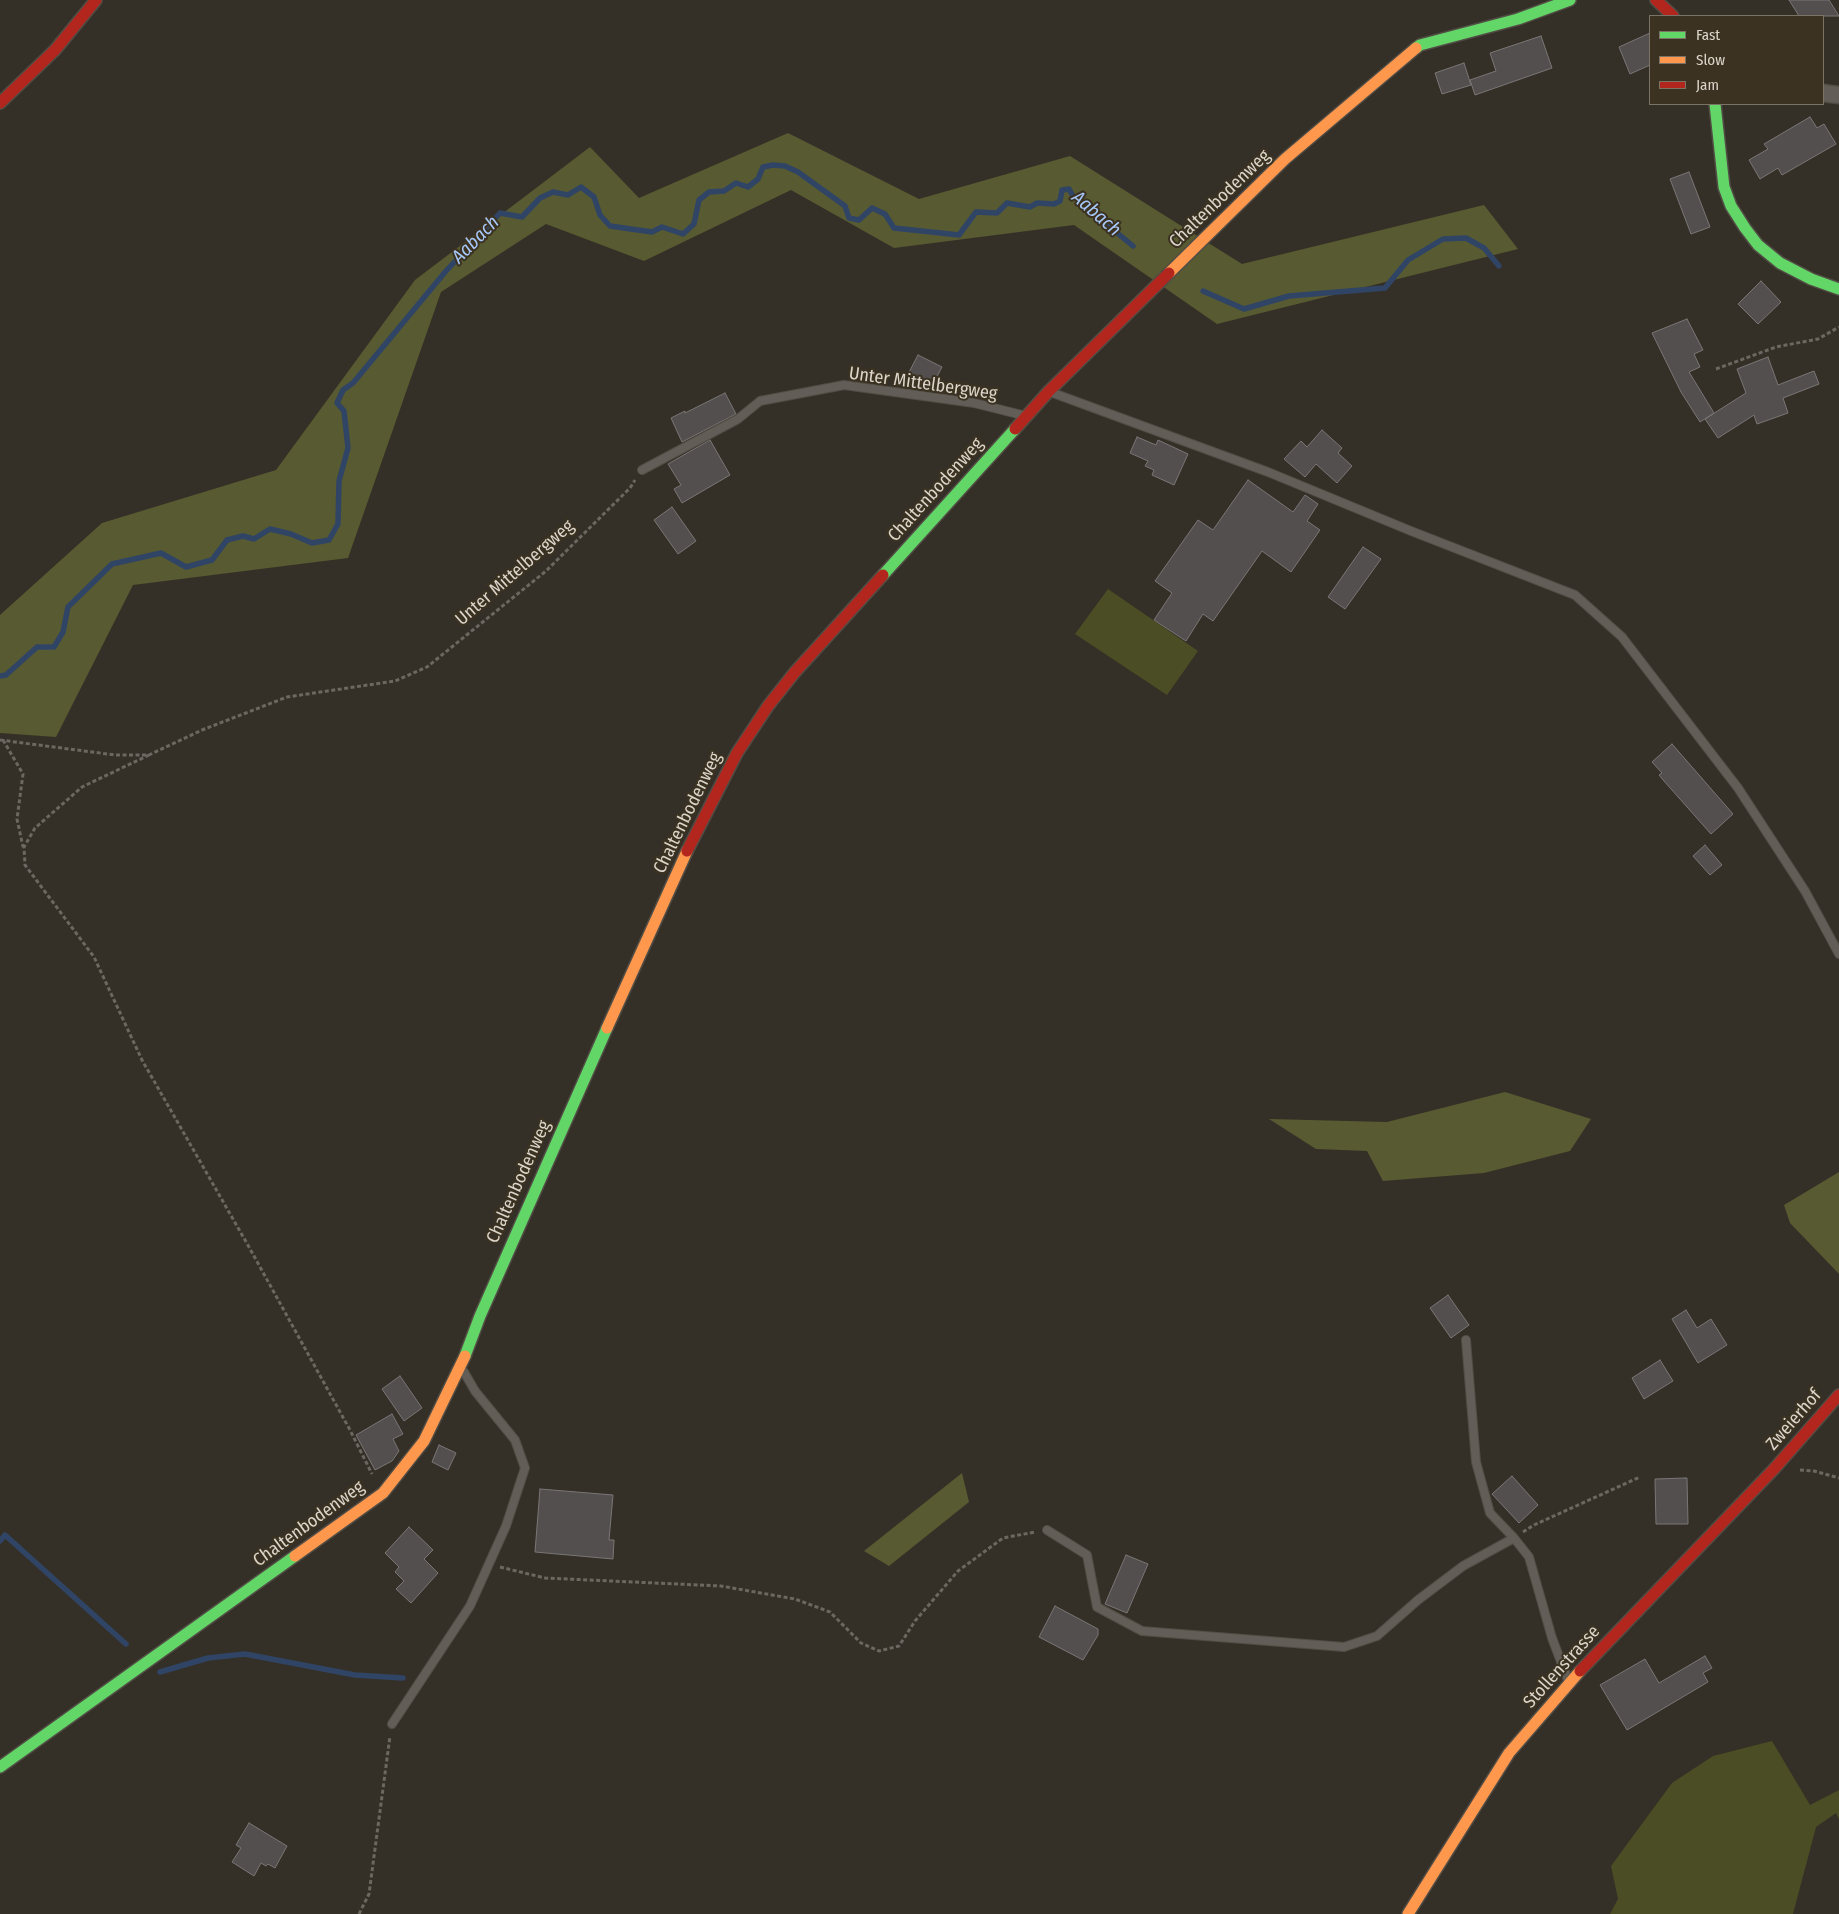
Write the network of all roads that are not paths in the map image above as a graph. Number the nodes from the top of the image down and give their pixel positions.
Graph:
1 (96, 0) edge
2 (1570, 0) edge
3 (1656, 0) edge
4 (1672, 15) edge
5 (1824, 93) edge
6 (1839, 95) edge
7 (0, 102) edge
8 (1715, 105) edge
9 (1839, 289) edge
10 (1049, 392) junction
11 (1026, 416) junction
12 (642, 470) road end
13 (1839, 954) edge
14 (1466, 1340) dead end
15 (461, 1368) junction
16 (1839, 1395) edge
17 (1774, 1468) joint
18 (1047, 1530) road end
19 (1514, 1538) junction
20 (1569, 1683) junction
21 (392, 1724) road end
22 (0, 1767) edge
23 (1408, 1914) edge

1 - 7 street
2 - 10 street, Chaltenbodenweg
3 - 4 street
5 - 6 street
8 - 9 street
10 - 11 street, Chaltenbodenweg
10 - 13 lane
11 - 12 lane, Unter Mittelbergweg
11 - 15 street, Chaltenbodenweg
14 - 19 lane
15 - 21 lane
15 - 22 street, Chaltenbodenweg
16 - 17 street, Zweierhof
17 - 20 street, Stollenstrasse
18 - 19 lane
19 - 20 lane
20 - 23 street, Stollenstrasse

